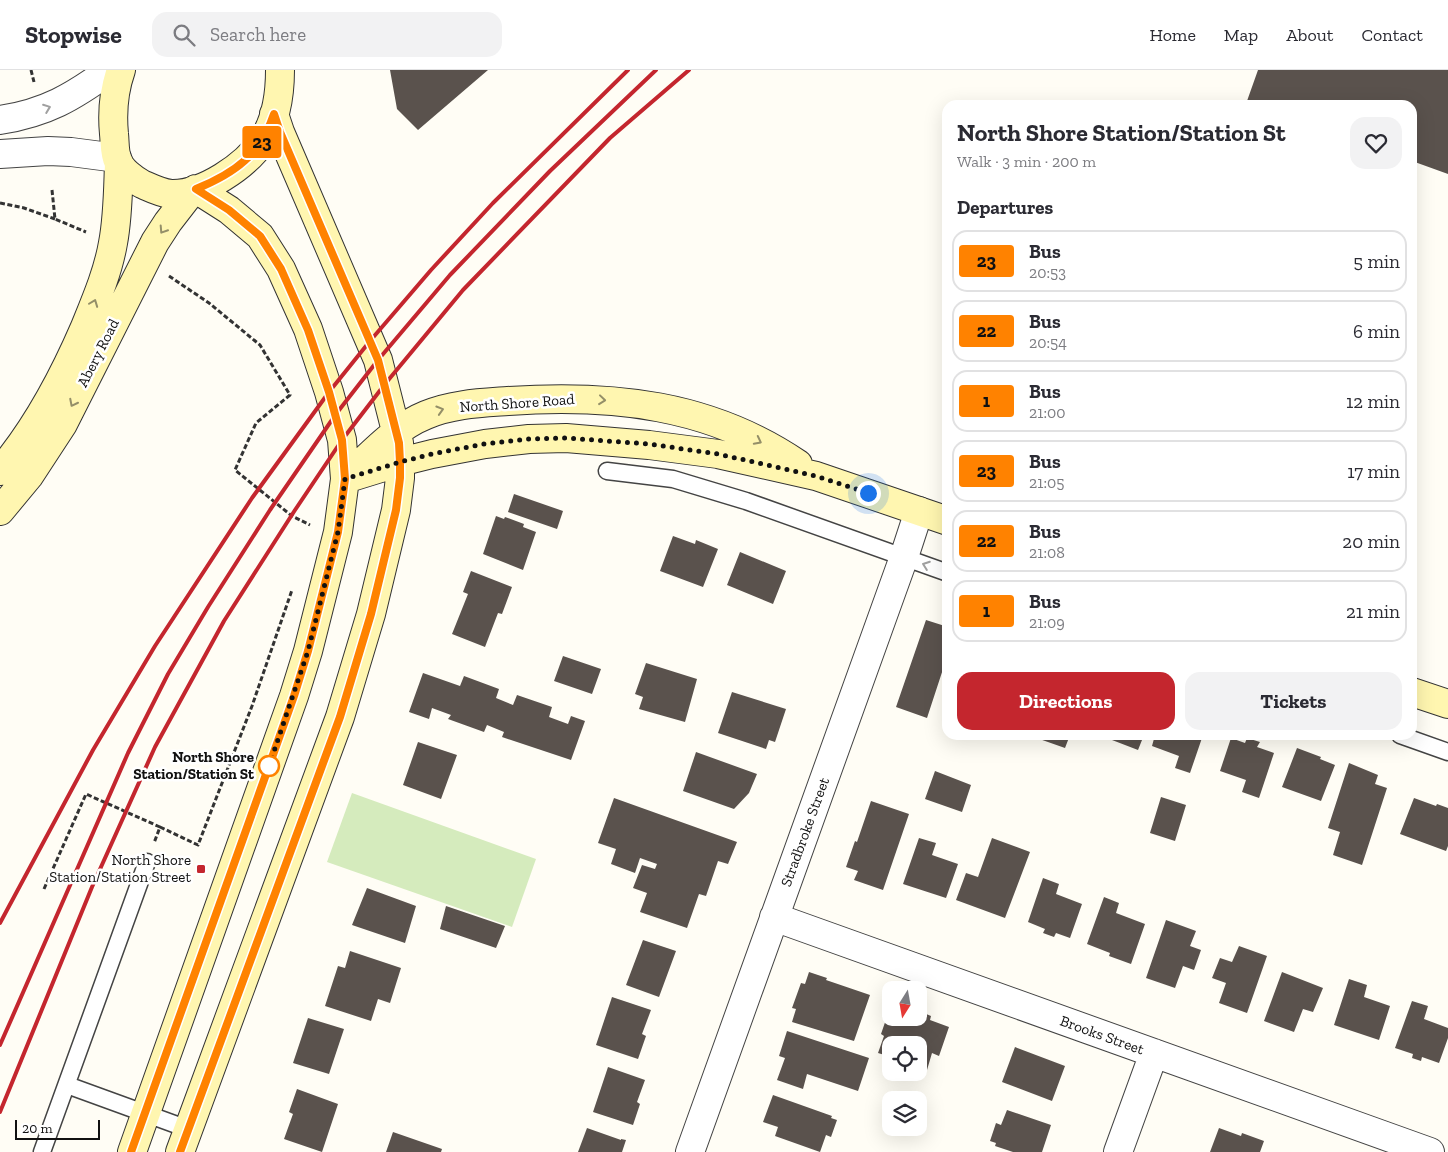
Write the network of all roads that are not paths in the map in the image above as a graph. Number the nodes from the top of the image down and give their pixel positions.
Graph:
1 (110, 70) edge
2 (121, 70) edge
3 (280, 70) edge
4 (274, 114) junction
5 (0, 120) edge
6 (0, 154) edge
7 (118, 161) junction
8 (194, 190) junction
9 (397, 432) junction
10 (400, 462) junction
11 (0, 471) edge
12 (607, 471) dead end
13 (816, 476) junction
14 (345, 479) junction
15 (920, 511) junction
16 (0, 512) edge
17 (942, 518) edge
18 (904, 557) junction
19 (942, 571) edge
20 (1417, 694) edge
21 (1448, 704) edge
22 (1414, 740) edge
23 (1448, 752) edge
24 (147, 862) road end
25 (774, 917) junction
26 (1154, 1053) junction
27 (67, 1086) junction
28 (146, 1114) junction
29 (184, 1140) edge
30 (42, 1152) edge
31 (132, 1152) edge
32 (690, 1152) edge
33 (1118, 1152) edge
34 (1430, 1152) edge

5 -> 1 street
2 - 7 main road, Abery Road
3 - 4 main road
4 - 8 main road
4 - 9 main road
6 - 7 street
7 - 8 main road
11 -> 7 main road, Abery Road
8 - 14 main road
8 -> 16 main road, Abery Road
9 - 10 main road
9 -> 13 main road, North Shore Road
9 - 14 main road, North Shore Road
10 - 13 main road, North Shore Road
10 - 14 main road, North Shore Road
10 - 29 main road
12 - 18 lane
13 - 15 main road, North Shore Road
14 - 28 main road
15 - 17 main road, North Shore Road
15 - 18 street, Stradbroke Street
19 -> 18 lane
18 - 25 street, Stradbroke Street
20 - 21 main road
22 - 23 lane
24 - 27 lane
25 - 26 street, Brooks Street
25 - 32 street, Stradbroke Street
26 - 33 street
26 - 34 street, Brooks Street
27 - 28 lane
27 - 30 lane
28 - 29 lane
28 - 31 main road

